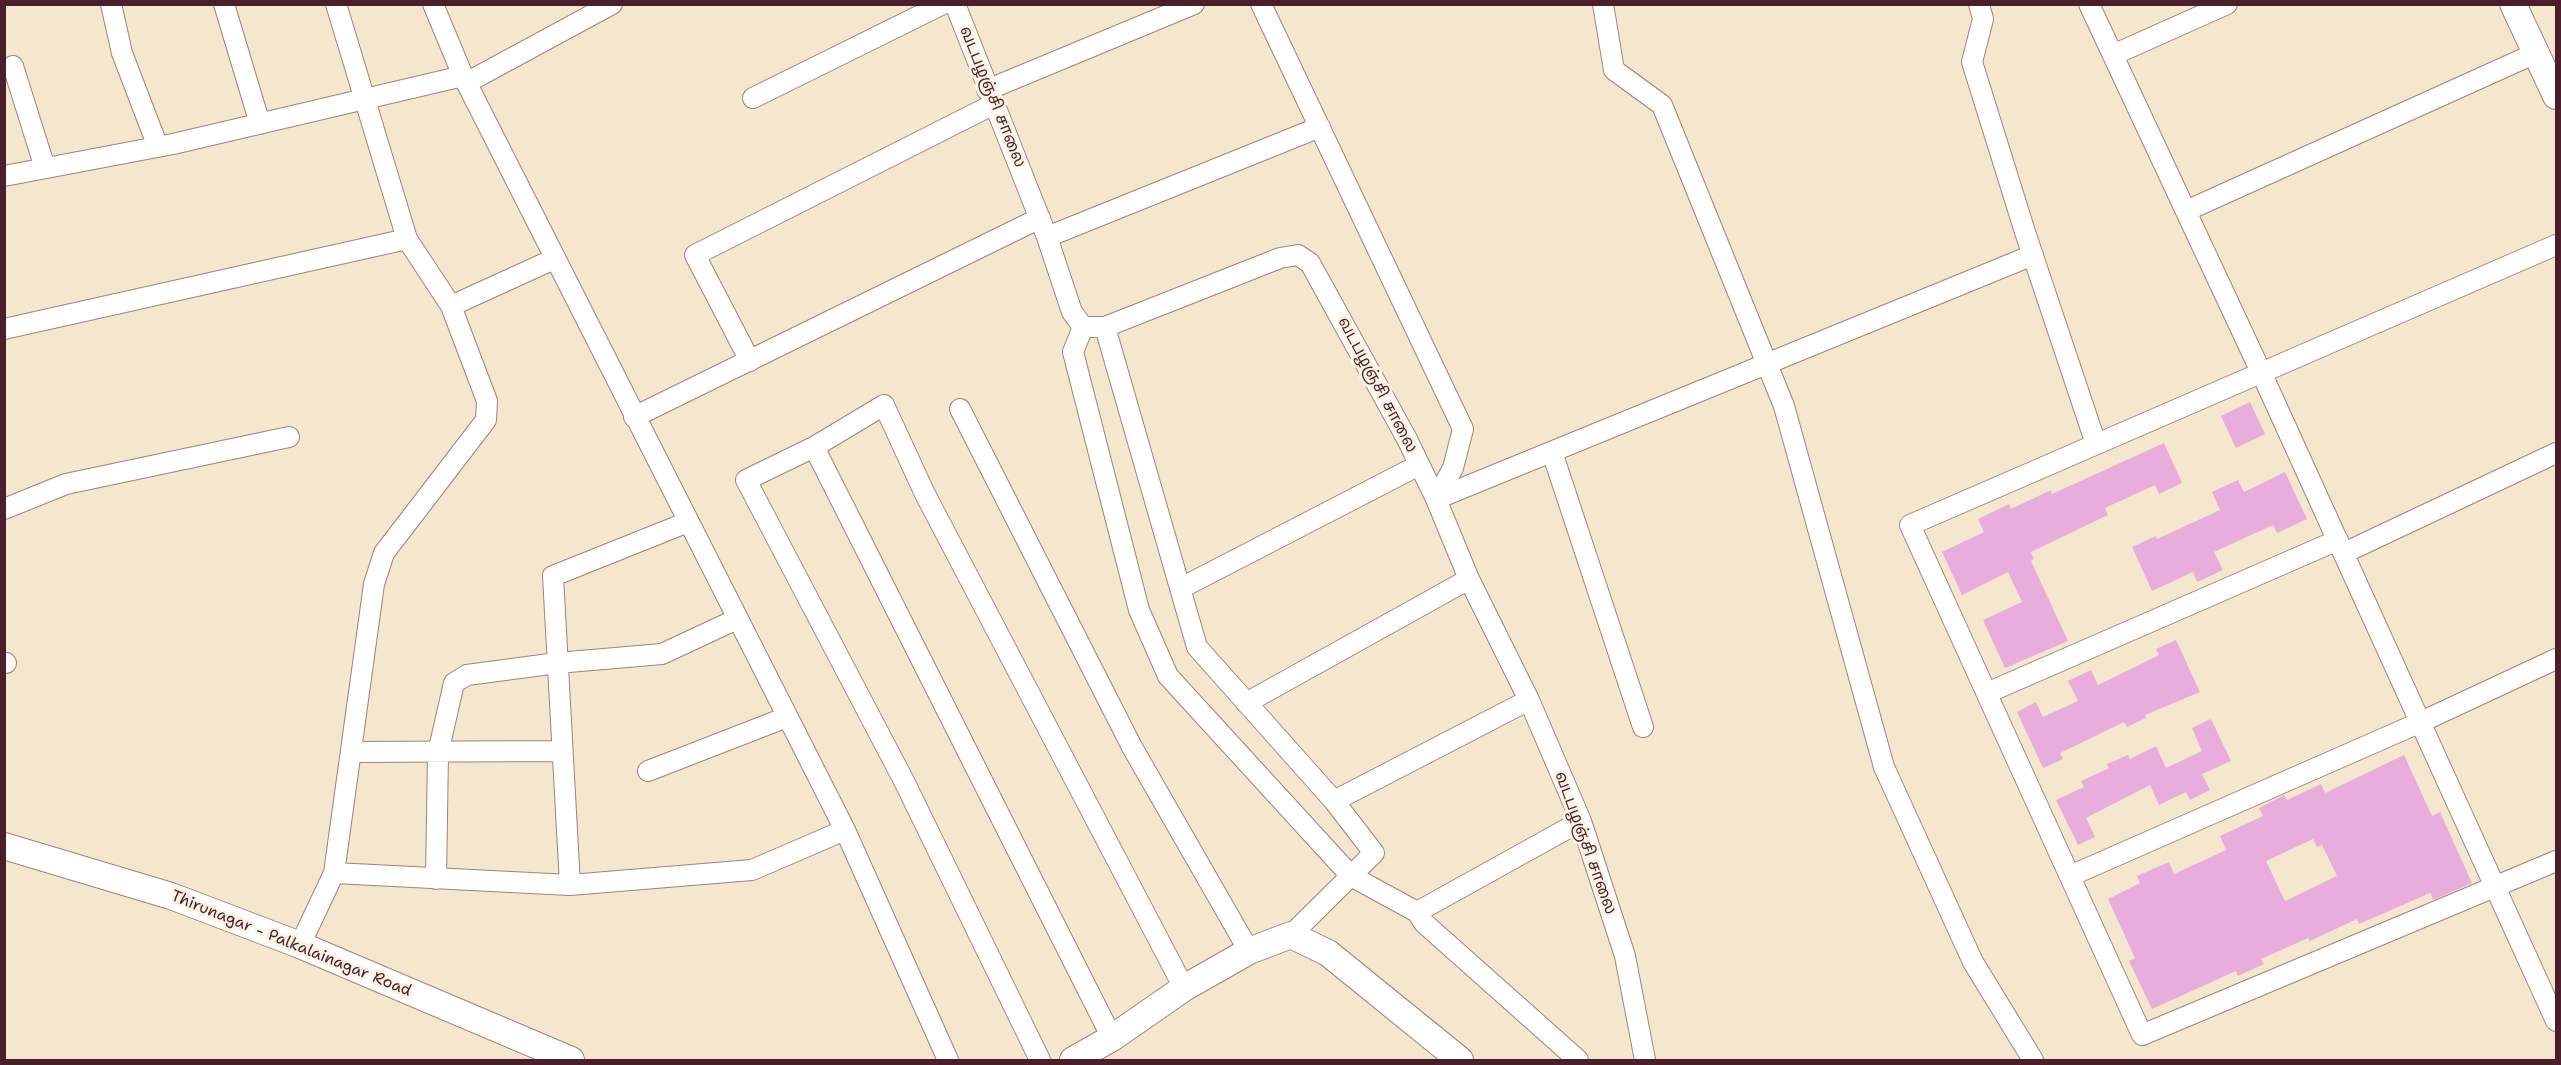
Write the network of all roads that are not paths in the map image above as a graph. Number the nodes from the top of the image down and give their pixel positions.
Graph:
1 (111, 4) edge
2 (224, 4) edge
3 (336, 4) edge
4 (433, 4) edge
5 (612, 4) edge
6 (943, 4) edge
7 (955, 4) edge
8 (1194, 4) edge
9 (1262, 4) edge
10 (1603, 4) edge
11 (1979, 4) edge
12 (2089, 4) edge
13 (2227, 4) edge
14 (2513, 4) edge
15 (2536, 53) junction
16 (2113, 55) junction
17 (13, 66) dead end
18 (464, 80) junction
19 (2556, 96) edge
20 (991, 97) junction
21 (753, 98) dead end
22 (365, 99) junction
23 (260, 124) junction
24 (1320, 127) junction
25 (158, 147) junction
26 (45, 168) junction
27 (4, 176) edge
28 (2186, 211) junction
29 (1040, 218) junction
30 (1047, 237) junction
31 (407, 239) junction
32 (2556, 245) edge
33 (2033, 255) junction
34 (554, 259) junction
35 (451, 306) junction
36 (1083, 327) junction
37 (1105, 327) junction
38 (4, 329) edge
39 (750, 361) junction
40 (1768, 365) junction
41 (2261, 372) junction
42 (960, 409) dead end
43 (634, 417) junction
44 (289, 437) dead end
45 (2096, 444) junction
46 (814, 447) junction
47 (1552, 452) junction
48 (2556, 453) edge
49 (1419, 465) junction
50 (1436, 499) junction
51 (4, 509) edge
52 (688, 522) junction
53 (2341, 547) junction
54 (1469, 579) junction
55 (1180, 588) junction
56 (737, 619) junction
57 (2556, 659) edge
58 (557, 663) junction
59 (1987, 693) junction
60 (1529, 700) junction
61 (1246, 703) junction
62 (787, 717) junction
63 (2421, 722) junction
64 (1643, 727) dead end
65 (562, 751) junction
66 (352, 752) junction
67 (438, 753) junction
68 (648, 771) dead end
69 (1334, 801) junction
70 (1581, 821) junction
71 (845, 830) junction
72 (4, 846) edge
73 (2556, 861) edge
74 (334, 873) junction
75 (1351, 876) junction
76 (2070, 876) junction
77 (436, 879) junction
78 (570, 885) junction
79 (2495, 887) junction
80 (1417, 912) junction
81 (1291, 935) junction
82 (300, 945) junction
83 (1249, 951) junction
84 (1184, 988) junction
85 (2556, 1020) edge
86 (1112, 1038) junction
87 (572, 1060) edge
88 (948, 1060) edge
89 (1040, 1060) edge
90 (1073, 1060) edge
91 (1460, 1060) edge
92 (1578, 1060) edge
93 (1645, 1060) edge
94 (2033, 1060) edge

1 - 25 street
2 - 23 street
3 - 22 street
4 - 18 street
5 - 18 street
6 - 21 street
7 - 20 street, வடபழஞ்சி சாலை
8 - 20 street
9 - 24 street
10 - 40 street
11 - 33 street
12 - 16 street
13 - 16 street
14 - 15 main road
15 - 19 main road
15 - 28 street
16 - 28 street
17 - 26 street
18 - 22 street
18 - 34 street
20 - 29 street, வடபழஞ்சி சாலை
20 - 39 street
22 - 23 street
22 - 31 street
23 - 25 street
24 - 30 street
24 - 50 street
25 - 26 street
26 - 27 street
28 - 41 street
29 - 30 street, வடபழஞ்சி சாலை
29 - 39 street
30 - 36 street, வடபழஞ்சி சாலை
31 - 35 street
31 - 38 street
32 - 41 street
33 - 40 street
33 - 45 street
34 - 35 street
34 - 43 street
35 - 66 street
36 - 37 street, வடபழஞ்சி சாலை
36 - 75 street
37 - 49 street, வடபழஞ்சி சாலை
37 - 55 street
39 - 43 street
40 - 47 street
40 - 94 street
41 - 45 street
41 - 53 street
42 - 83 street
43 - 52 street
44 - 51 street
45 - 59 street
46 - 84 street
46 - 86 street
46 - 89 street
47 - 50 street
47 - 64 street
48 - 53 street
49 - 50 street, வடபழஞ்சி சாலை
49 - 55 street
50 - 54 street, வடபழஞ்சி சாலை
52 - 56 street
52 - 58 street
53 - 59 street
53 - 63 street
54 - 60 street, வடபழஞ்சி சாலை
54 - 61 street
55 - 61 street
56 - 58 street
56 - 62 street
57 - 63 street
58 - 65 street
58 - 67 street
59 - 76 street
60 - 69 street
60 - 70 street, வடபழஞ்சி சாலை
61 - 69 street
62 - 68 street
62 - 71 street
63 - 76 street
63 - 79 street
65 - 67 street
65 - 78 street
66 - 67 street
66 - 74 street
67 - 77 street
69 - 75 street
70 - 80 street
70 - 93 street, வடபழஞ்சி சாலை
71 - 78 street
71 - 88 street
72 - 82 main road, Thirunagar - Palkalainagar Road
73 - 79 street
74 - 77 street
74 - 82 street
75 - 80 street
75 - 81 street
76 - 79 street
77 - 78 street
79 - 85 street
80 - 92 street
81 - 83 main road
81 - 91 main road
82 - 87 main road, Thirunagar - Palkalainagar Road
83 - 84 main road
84 - 86 main road
86 - 90 main road

